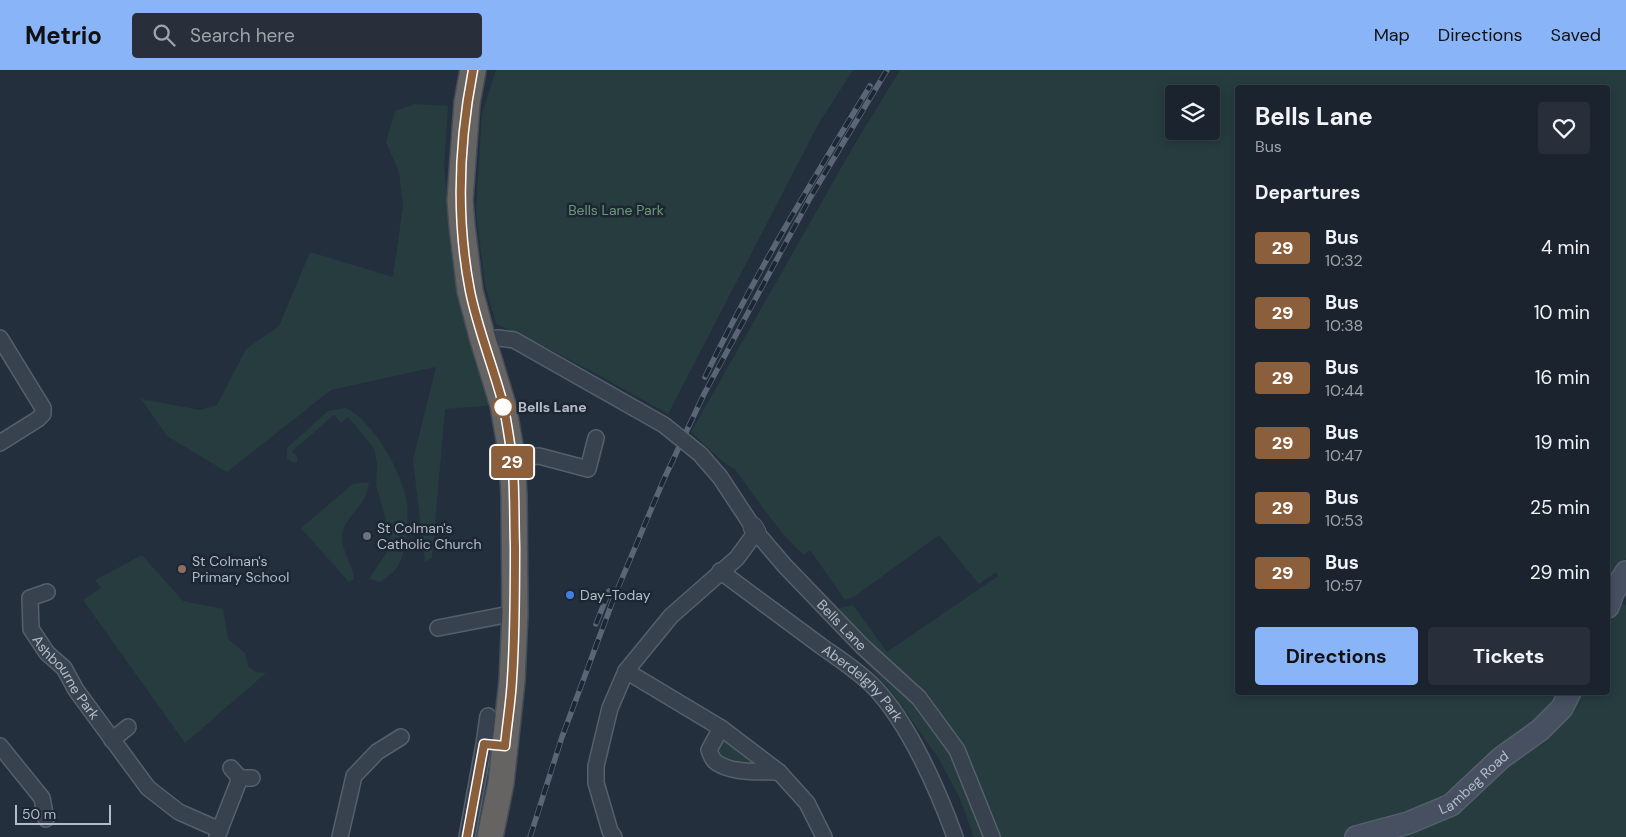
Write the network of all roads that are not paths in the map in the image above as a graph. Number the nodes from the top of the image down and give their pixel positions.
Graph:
1 (473, 70) edge
2 (0, 338) edge
3 (483, 340) junction
4 (596, 438) dead end
5 (0, 443) edge
6 (512, 457) junction
7 (755, 529) junction
8 (720, 571) junction
9 (1626, 572) edge
10 (47, 592) dead end
11 (1610, 601) edge
12 (515, 613) junction
13 (438, 628) dead end
14 (626, 671) junction
15 (1568, 695) edge
16 (488, 716) dead end
17 (128, 727) dead end
18 (722, 728) junction
19 (112, 740) junction
20 (397, 744) dead end
21 (494, 745) junction
22 (0, 746) edge
23 (779, 772) junction
24 (241, 775) dead end
25 (46, 819) dead end
26 (219, 834) edge
27 (340, 837) edge
28 (467, 837) edge
29 (490, 837) edge
30 (614, 837) edge
31 (824, 837) edge
32 (955, 837) edge
33 (992, 837) edge
34 (1356, 837) edge

1 - 3 highway
2 - 5 street
3 - 6 highway
3 - 7 street, Bells Lane, bridge
4 - 6 street
6 - 12 highway
7 - 8 street
7 - 33 street, Bells Lane
8 - 14 street
8 - 32 street, Aberdelghy Park
9 - 11 main road
10 - 19 street, Ashbourne Park
12 - 13 street
12 - 21 highway
14 - 18 street
14 - 30 street
15 - 34 main road, Lambeg Road
16 - 21 street
17 - 19 street
18 - 23 street
18 - 23 street
19 - 26 street, Ashbourne Park
20 - 27 street
21 - 28 street
21 - 29 highway
22 - 25 street
23 - 31 street
24 - 26 street, Ashbourne Park

